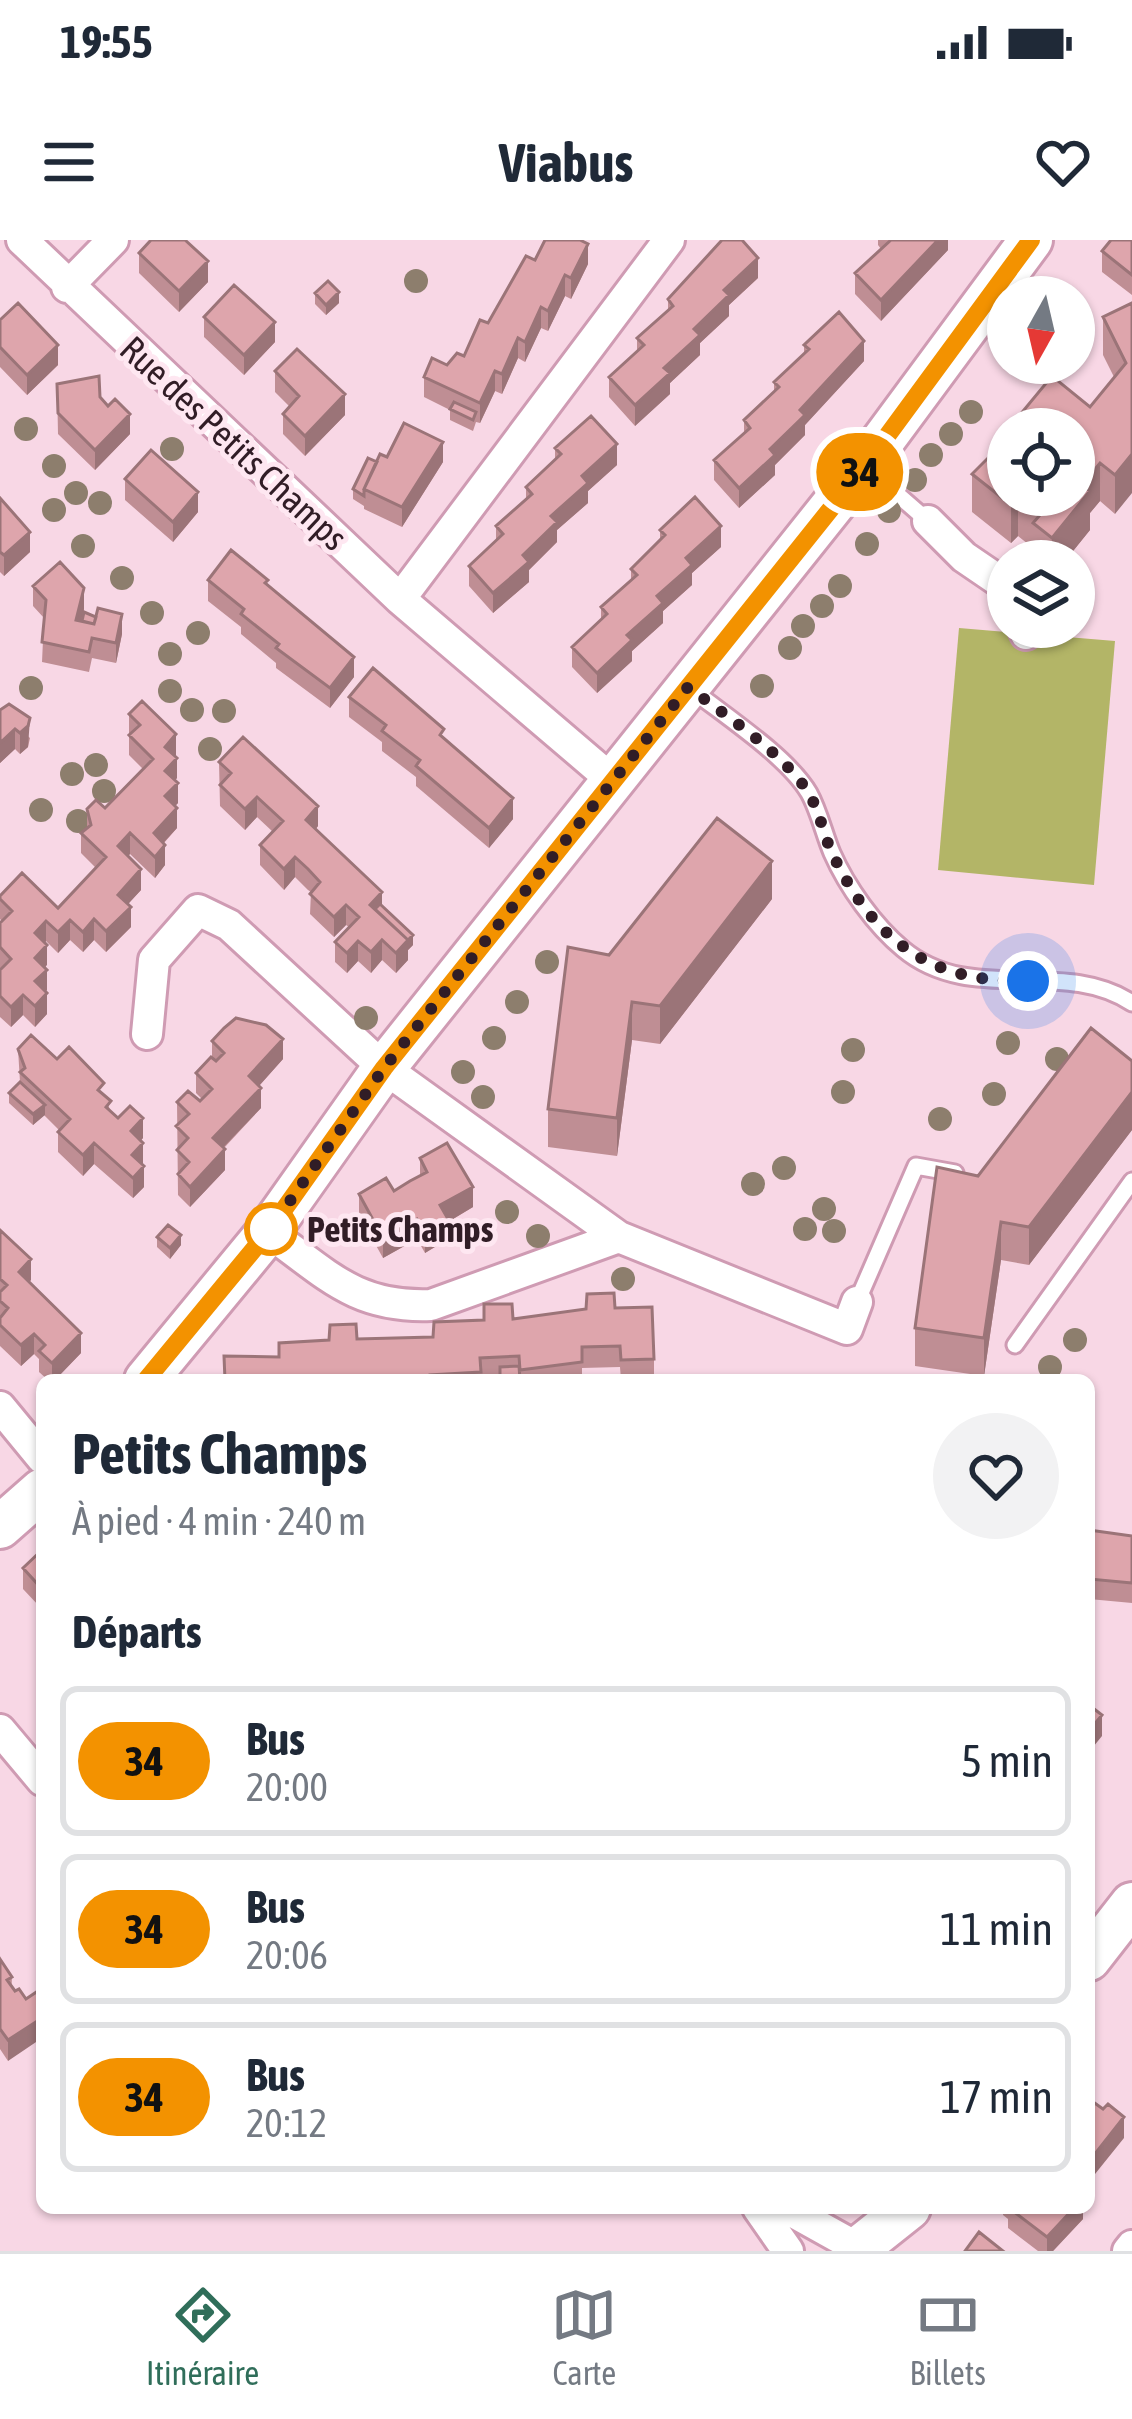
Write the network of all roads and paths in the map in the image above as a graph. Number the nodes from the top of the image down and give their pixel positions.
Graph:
1 (22, 240) edge
2 (113, 240) edge
3 (669, 240) edge
4 (1031, 240) edge
5 (67, 287) junction
6 (865, 466) junction
7 (928, 521) joint
8 (987, 573) edge
9 (400, 599) junction
10 (688, 687) junction
11 (612, 780) junction
12 (1132, 1004) edge
13 (147, 1034) dead end
14 (384, 1068) junction
15 (970, 1176) edge
16 (1132, 1181) edge
17 (268, 1232) junction
18 (619, 1237) junction
19 (857, 1302) joint
20 (1015, 1345) dead end
21 (151, 1374) edge
22 (0, 1407) edge
23 (36, 1451) edge
24 (36, 1495) edge
25 (0, 1527) edge
26 (0, 1730) edge
27 (36, 1773) edge
28 (1132, 1904) edge
29 (1095, 1951) edge
30 (762, 2214) edge
31 (799, 2214) edge
32 (898, 2214) edge
33 (850, 2239) edge
34 (788, 2251) edge

1 - 5 street, Rue des Petits Champs
2 - 5 street
3 - 9 street
4 - 6 street
5 - 9 street, Rue des Petits Champs
6 - 7 lane
6 - 10 street
7 - 8 street
9 - 11 street, Rue des Petits Champs
10 - 11 street
10 - 12 lane
11 - 14 street
13 - 14 street
14 - 17 street
14 - 18 street
15 - 19 lane
16 - 20 lane
17 - 18 street
17 - 21 street
18 - 19 street
22 - 23 street
24 - 25 street
26 - 27 street
28 - 29 street
30 - 34 street
31 - 33 street
32 - 33 street

